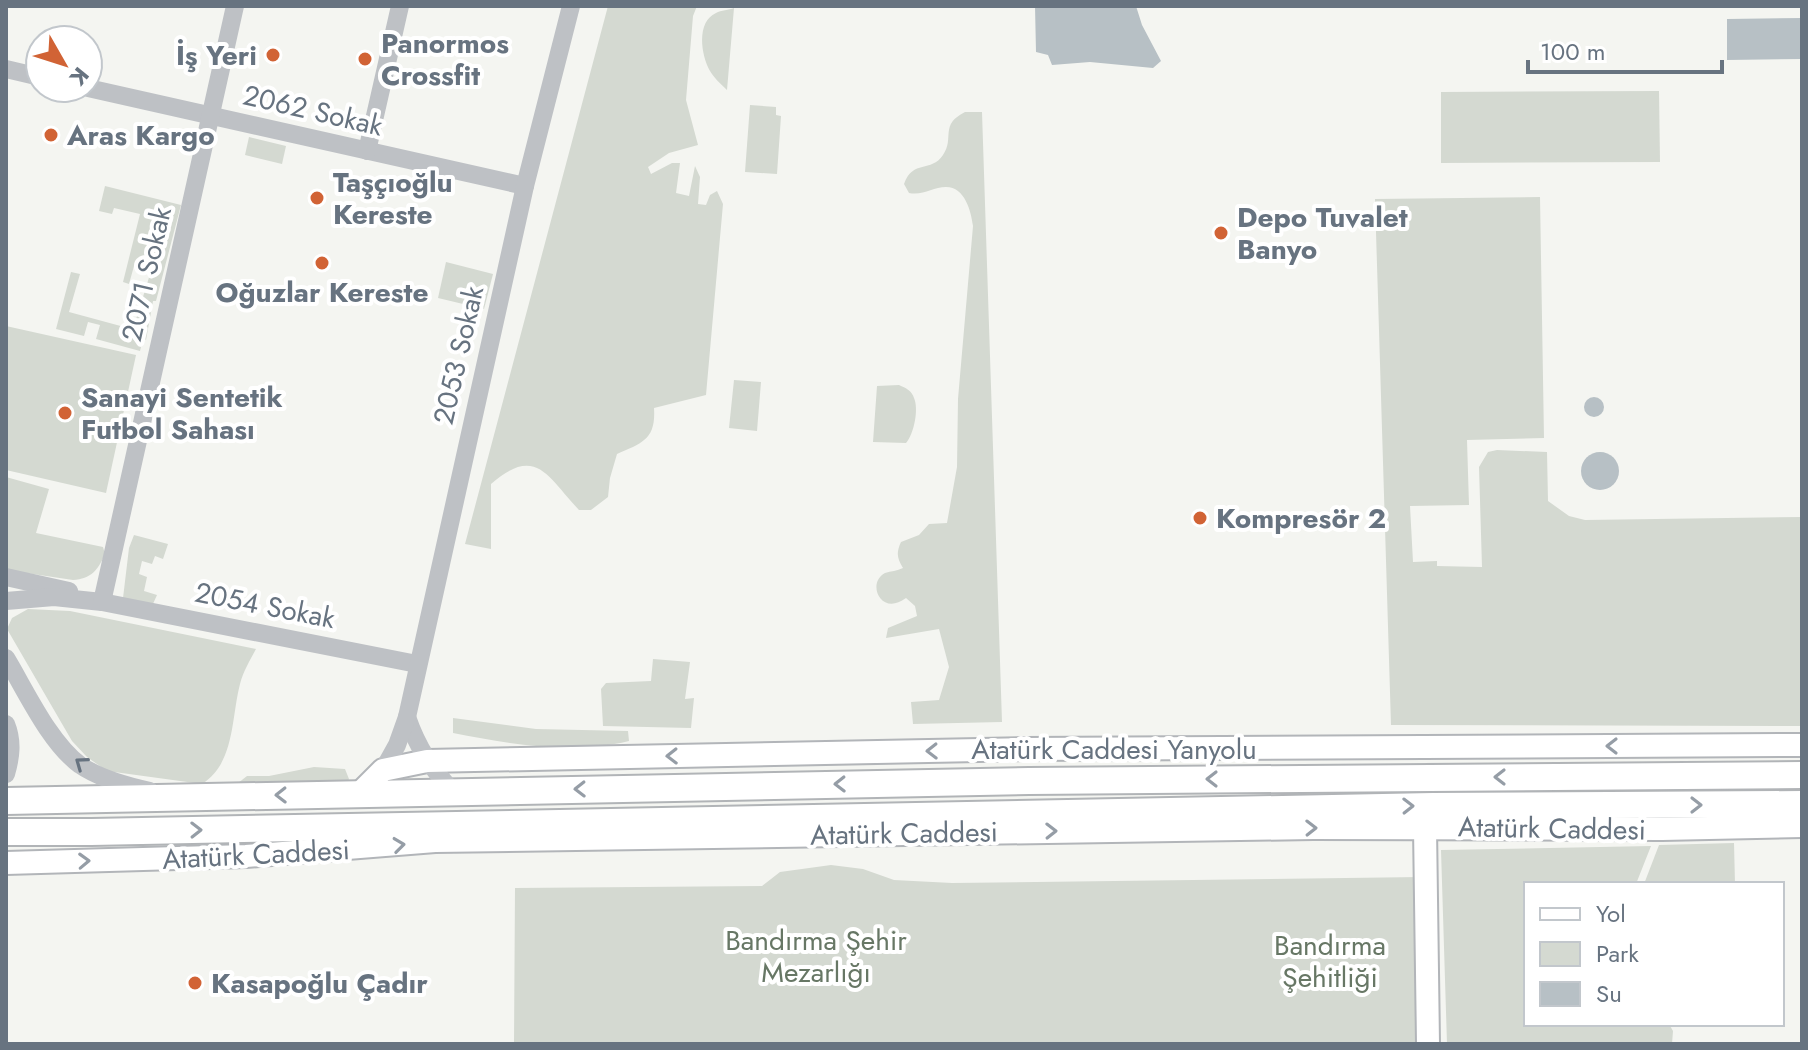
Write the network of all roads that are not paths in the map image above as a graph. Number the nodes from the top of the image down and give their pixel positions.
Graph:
1 (235, 6) edge
2 (400, 6) edge
3 (571, 6) edge
4 (104, 92) edge
5 (210, 116) junction
6 (367, 151) junction
7 (525, 186) junction
8 (6, 577) edge
9 (6, 601) edge
10 (102, 602) junction
11 (6, 658) edge
12 (417, 664) junction
13 (407, 717) junction
14 (6, 724) edge
15 (1802, 745) edge
16 (427, 761) junction
17 (383, 770) junction
18 (6, 774) edge
19 (1802, 775) edge
20 (453, 792) junction
21 (359, 794) junction
22 (180, 797) junction
23 (6, 801) edge
24 (1802, 804) edge
25 (1802, 826) edge
26 (1425, 827) junction
27 (6, 832) edge
28 (7, 863) edge
29 (1428, 1044) edge

1 - 5 street, 2071 Sokak
2 - 6 street
3 - 7 street, 2053 Sokak
4 - 5 street, 2062 Sokak
5 - 6 street, 2062 Sokak
5 - 10 street, 2071 Sokak
6 - 7 street, 2062 Sokak
7 - 12 street, 2053 Sokak
8 - 10 street, 2054 Sokak
9 - 10 street, 2054 Sokak
10 - 12 street, 2054 Sokak
22 -> 11 street
12 - 13 street, 2053 Sokak
13 - 16 street
13 - 17 street, 2053 Sokak
14 - 18 street
15 -> 16 main road, Atatürk Caddesi Yanyolu
16 - 17 main road, Atatürk Caddesi Yanyolu
16 - 20 street
17 - 21 main road
19 -> 20 highway, Atatürk Caddesi
20 - 21 highway, Atatürk Caddesi
21 -> 22 highway, Atatürk Caddesi
22 - 23 highway, Atatürk Caddesi
27 -> 24 highway, Atatürk Caddesi
25 - 26 main road, Atatürk Caddesi
28 -> 26 main road, Atatürk Caddesi
26 - 29 main road

